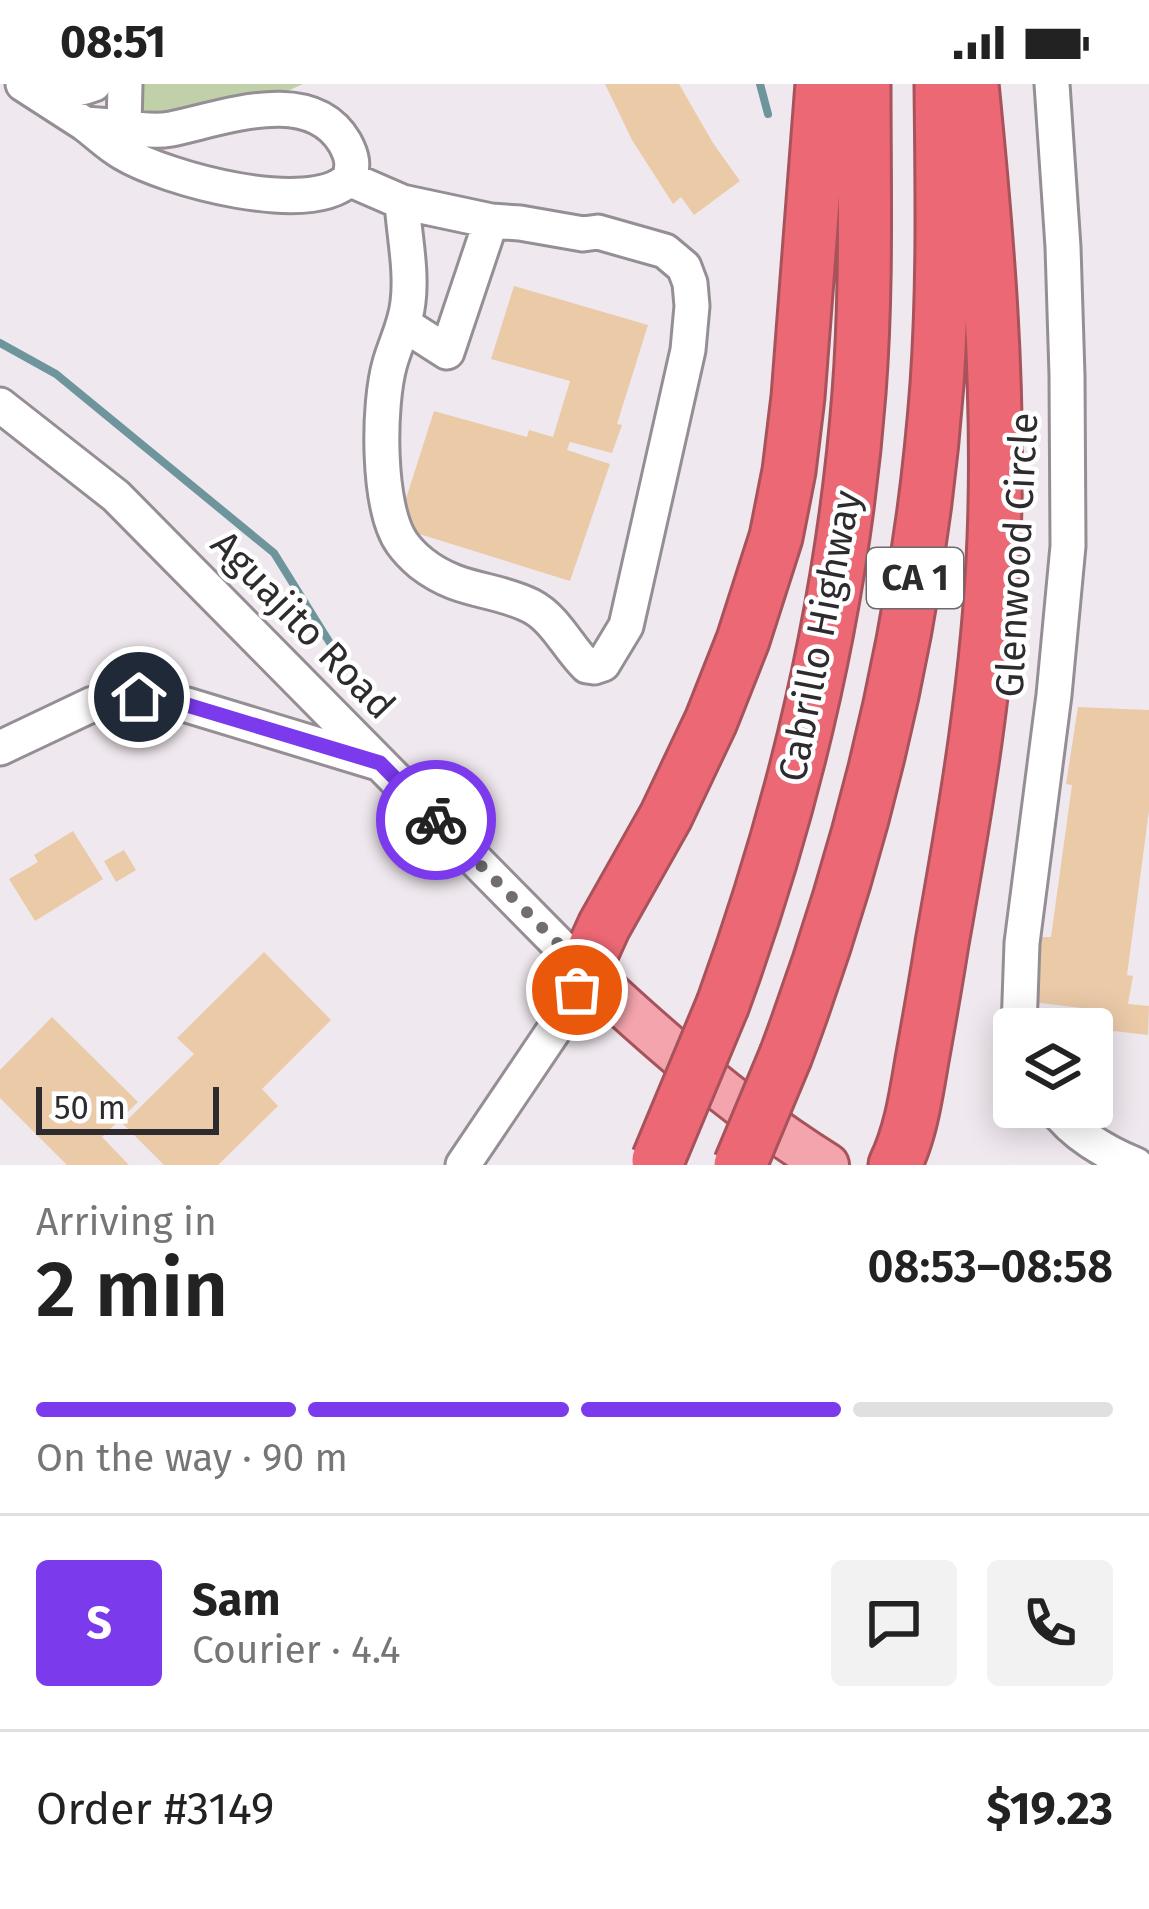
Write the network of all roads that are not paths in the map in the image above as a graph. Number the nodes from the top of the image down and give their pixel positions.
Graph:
1 (25, 84) edge
2 (94, 84) edge
3 (124, 84) edge
4 (822, 84) edge
5 (864, 84) edge
6 (941, 84) edge
7 (972, 84) edge
8 (1052, 84) edge
9 (85, 124) junction
10 (124, 127) junction
11 (349, 179) junction
12 (402, 202) junction
13 (491, 220) junction
14 (405, 325) junction
15 (0, 405) edge
16 (0, 748) edge
17 (380, 763) junction
18 (584, 970) junction
19 (1019, 1008) edge
20 (1073, 1128) edge
21 (1131, 1164) edge
22 (464, 1165) edge
23 (655, 1165) edge
24 (740, 1165) edge
25 (826, 1165) edge
26 (896, 1165) edge

1 - 2 street
1 - 9 street
3 - 10 street
4 - 18 highway
5 - 23 highway, Cabrillo Highway / CA 1, bridge
6 - 24 highway, Cabrillo Highway / CA 1, bridge
7 - 26 highway
8 - 19 street, Glenwood Circle
9 - 10 street
9 - 11 street
10 - 11 street
11 - 12 street
12 - 13 street
12 - 14 street
13 - 14 street
13 - 14 street
15 - 17 street, Aguajito Road
16 - 17 street
17 - 18 street, Aguajito Road
18 - 22 street
18 - 25 main road
20 - 21 street

